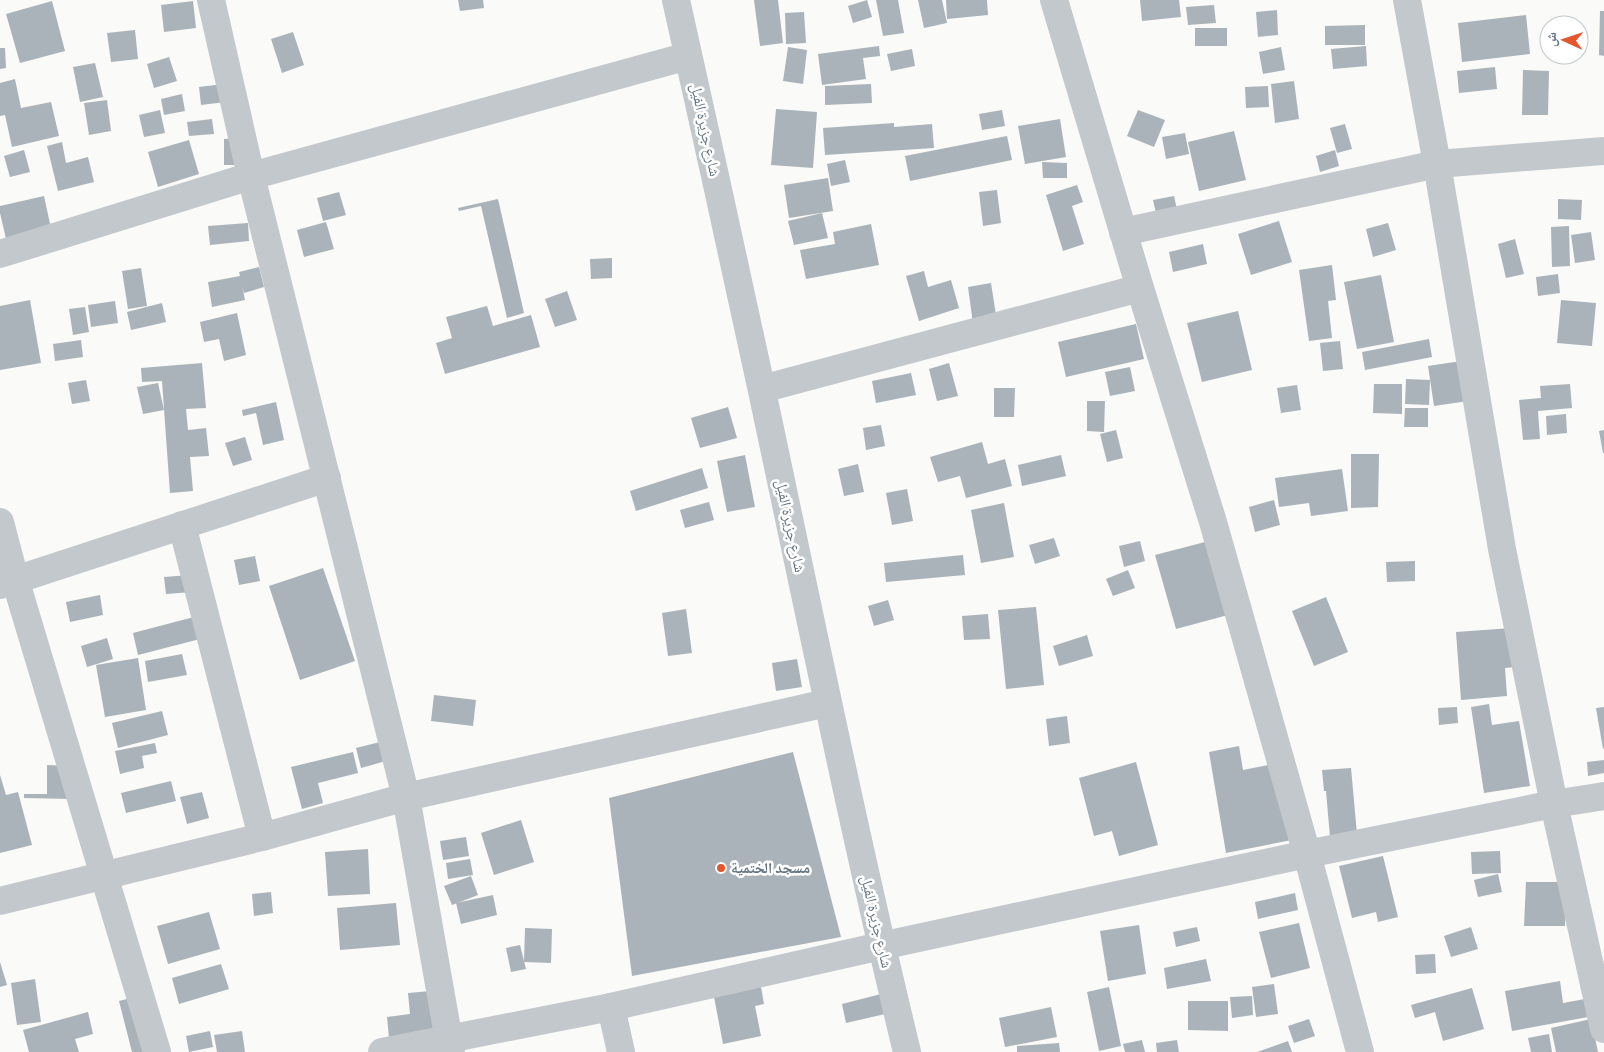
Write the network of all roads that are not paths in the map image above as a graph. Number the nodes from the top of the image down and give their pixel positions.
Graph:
1 (211, 0) edge
2 (676, 0) edge
3 (1054, 0) edge
4 (1407, 0) edge
5 (688, 56) junction
6 (1604, 151) edge
7 (1438, 164) junction
8 (251, 176) junction
9 (1123, 232) junction
10 (0, 254) edge
11 (1140, 288) junction
12 (762, 389) junction
13 (326, 478) junction
14 (0, 522) edge
15 (182, 525) junction
16 (8, 582) edge
17 (827, 703) junction
18 (1604, 796) edge
19 (406, 797) junction
20 (1554, 804) junction
21 (262, 837) junction
22 (1307, 854) junction
23 (104, 876) junction
24 (0, 901) edge
25 (881, 946) junction
26 (610, 1007) junction
27 (1604, 1030) edge
28 (450, 1045) edge
29 (157, 1052) edge
30 (382, 1052) edge
31 (621, 1052) edge
32 (907, 1052) edge
33 (1360, 1052) edge

1 - 8 street
2 - 5 street, شارع جزيرة الفيل
3 - 9 street
4 - 7 street
5 - 8 street
5 - 12 street, شارع جزيرة الفيل
6 - 7 street
7 - 9 street
7 - 20 street
8 - 10 street
8 - 13 street
9 - 11 street
11 - 12 street
11 - 22 street
12 - 17 street, شارع جزيرة الفيل
13 - 15 street
13 - 19 street
14 - 16 street
15 - 16 street
15 - 21 street
16 - 23 street
17 - 19 street
17 - 25 street, شارع جزيرة الفيل
18 - 20 street
19 - 21 street
19 - 28 street
20 - 22 street
20 - 27 street
21 - 23 street
22 - 25 street
22 - 33 street
23 - 24 street
23 - 29 street
25 - 26 street
25 - 32 street, شارع جزيرة الفيل
26 - 28 street
26 - 31 street
28 - 30 street

